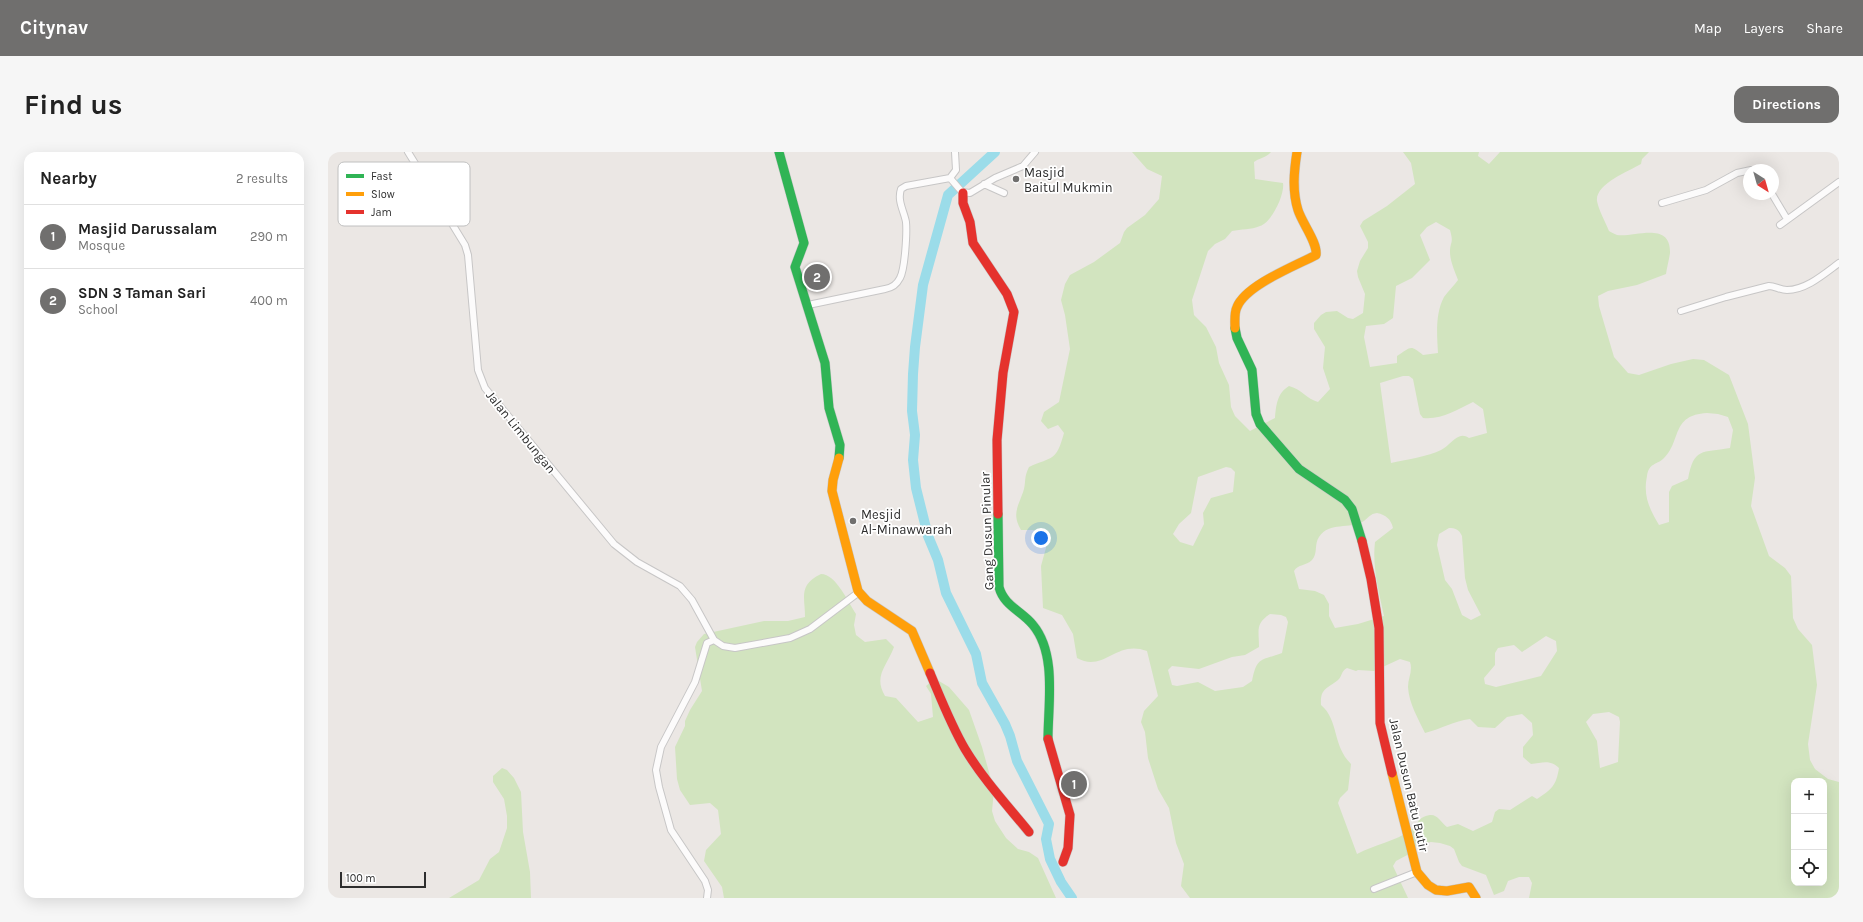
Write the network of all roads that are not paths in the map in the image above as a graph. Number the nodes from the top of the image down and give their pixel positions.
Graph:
1 (408, 152) edge
2 (779, 152) edge
3 (955, 152) edge
4 (1035, 152) edge
5 (1297, 152) edge
6 (414, 162) edge
7 (1743, 171) edge
8 (952, 180) junction
9 (1839, 182) edge
10 (984, 184) junction
11 (962, 191) junction
12 (1004, 193) dead end
13 (1776, 200) edge
14 (1662, 203) dead end
15 (1787, 219) junction
16 (1780, 225) dead end
17 (455, 226) edge
18 (1839, 264) edge
19 (808, 305) junction
20 (1681, 311) dead end
21 (859, 592) junction
22 (714, 640) junction
23 (1029, 832) dead end
24 (1064, 862) dead end
25 (1417, 872) junction
26 (1374, 889) dead end
27 (707, 898) edge
28 (1476, 898) edge

1 - 6 street, Jalan Limbungan
2 - 19 street
3 - 8 street
4 - 10 street
5 - 25 street, Jalan Dusun Batu Butir
7 - 14 street
8 - 11 street
8 - 19 street
9 - 15 street
10 - 11 street
10 - 12 street
11 - 24 street, Gang Dusun Pinular
13 - 15 street
15 - 16 street
17 - 22 street, Jalan Limbungan
18 - 20 street
19 - 21 street
21 - 22 street
21 - 23 street
22 - 27 street
25 - 26 street
25 - 28 street, Jalan Dusun Batu Butir

